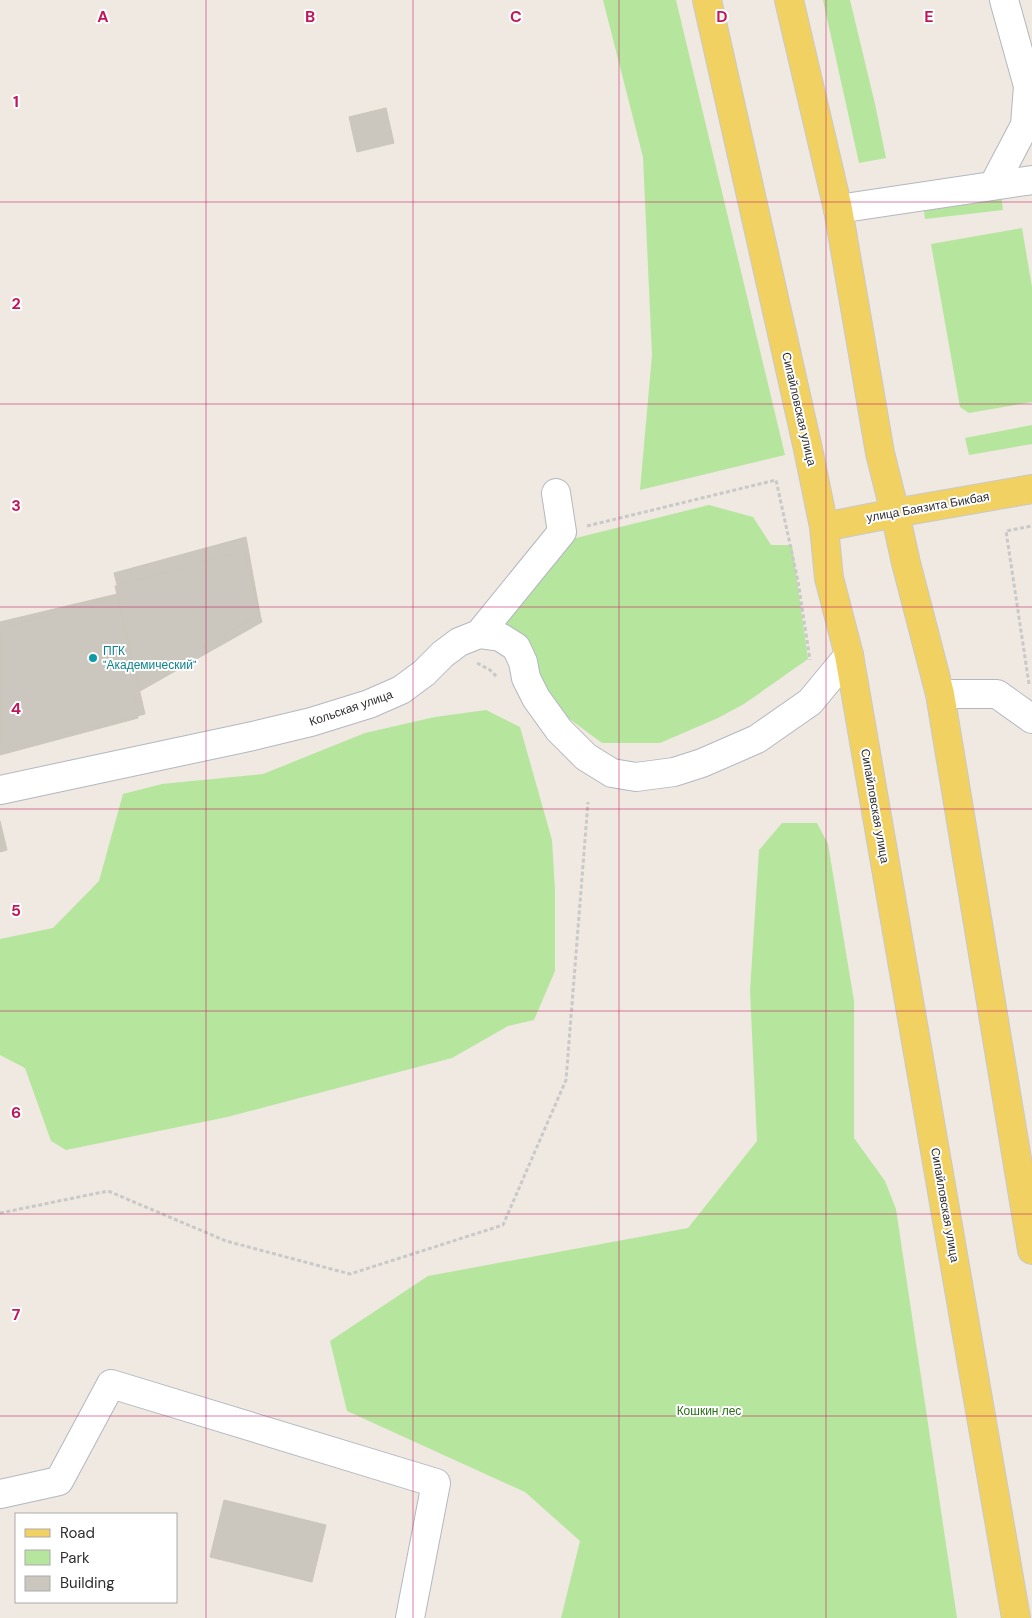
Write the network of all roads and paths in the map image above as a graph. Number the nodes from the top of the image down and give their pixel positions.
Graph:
1 (707, 0) edge
2 (789, 0) edge
3 (1004, 0) edge
4 (1032, 182) edge
5 (993, 186) junction
6 (838, 209) junction
7 (1032, 489) edge
8 (556, 493) dead end
9 (895, 512) junction
10 (1032, 526) edge
11 (824, 527) junction
12 (562, 532) junction
13 (479, 634) junction
14 (849, 655) junction
15 (470, 663) dead end
16 (503, 682) dead end
17 (1029, 687) dead end
18 (940, 694) junction
19 (815, 697) junction
20 (1032, 719) edge
21 (0, 790) edge
22 (588, 802) dead end
23 (0, 1213) edge
24 (1032, 1250) edge
25 (0, 1494) edge
26 (410, 1618) edge
27 (1016, 1618) edge

1 - 11 main road, Сипайловская улица
2 - 6 main road
3 - 5 street
4 - 5 street
5 - 6 street
6 - 9 main road
7 - 9 main road, улица Баязита Бикбая
8 - 12 street
9 - 11 main road, улица Баязита Бикбая
9 - 18 main road
10 - 17 path
11 - 14 main road, Сипайловская улица
12 - 13 street
12 - 19 path
13 - 19 street
13 - 21 street, Кольская улица
14 - 19 street
14 - 27 main road, Сипайловская улица
15 - 16 path
18 - 20 street
18 - 24 main road
22 - 23 path
25 - 26 street

